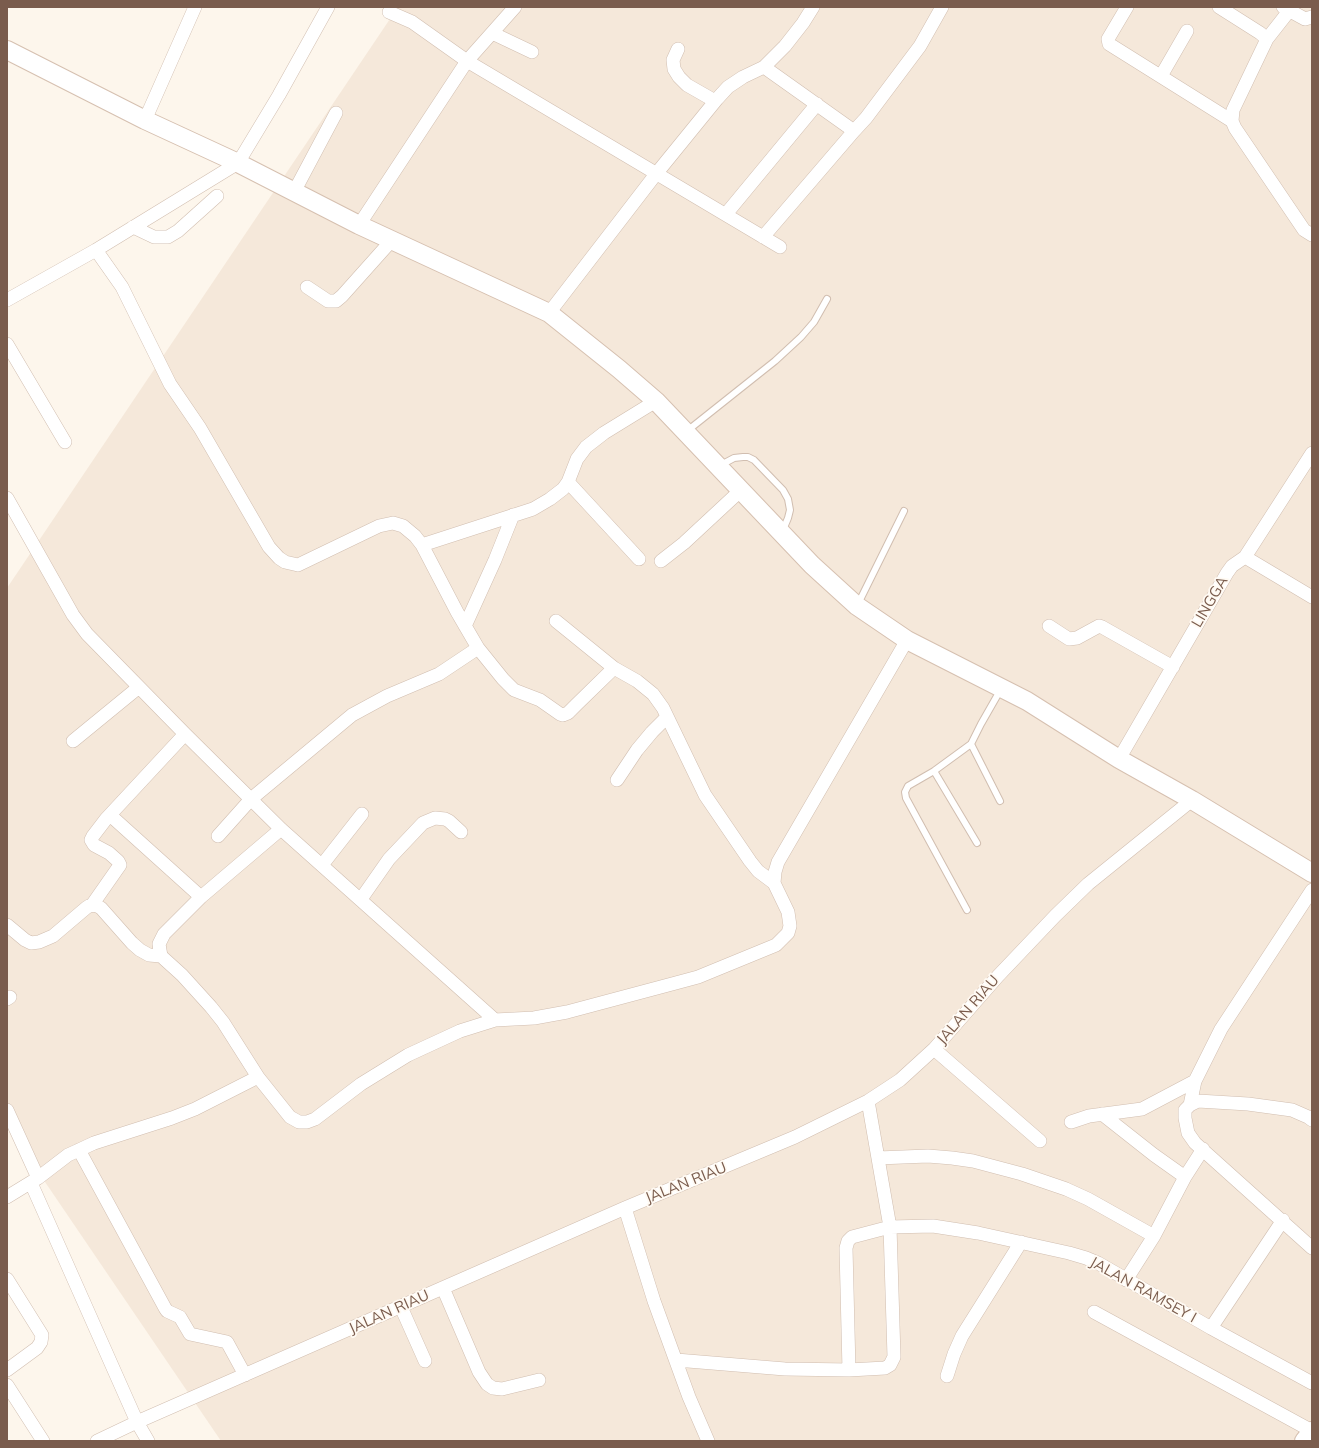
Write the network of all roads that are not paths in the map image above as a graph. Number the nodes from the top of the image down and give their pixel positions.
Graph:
1 (195, 7) edge
2 (328, 7) edge
3 (515, 7) edge
4 (813, 7) edge
5 (942, 7) edge
6 (1127, 7) edge
7 (1219, 7) edge
8 (1286, 9) edge
9 (389, 12) dead end
10 (1312, 17) edge
11 (1187, 31) dead end
12 (492, 33) junction
13 (1267, 39) junction
14 (678, 49) dead end
15 (8, 52) edge
16 (532, 52) dead end
17 (467, 62) junction
18 (764, 67) junction
19 (1161, 76) junction
20 (715, 101) junction
21 (816, 104) junction
22 (336, 113) dead end
23 (145, 120) junction
24 (1232, 121) junction
25 (854, 131) junction
26 (238, 164) junction
27 (656, 174) junction
28 (294, 192) junction
29 (217, 196) dead end
30 (726, 214) junction
31 (358, 225) junction
32 (133, 227) junction
33 (1312, 236) edge
34 (763, 237) junction
35 (392, 240) junction
36 (780, 247) dead end
37 (96, 250) junction
38 (307, 287) dead end
39 (827, 299) dead end
40 (7, 300) edge
41 (549, 313) junction
42 (7, 344) edge
43 (656, 401) junction
44 (685, 432) junction
45 (65, 442) dead end
46 (1311, 458) edge
47 (718, 466) junction
48 (568, 482) junction
49 (740, 491) junction
50 (7, 498) edge
51 (904, 511) dead end
52 (513, 515) junction
53 (782, 533) junction
54 (422, 545) junction
55 (1245, 557) junction
56 (639, 559) dead end
57 (661, 561) dead end
58 (1312, 597) edge
59 (857, 606) junction
60 (556, 621) dead end
61 (465, 626) junction
62 (1049, 626) dead end
63 (907, 640) junction
64 (478, 648) junction
65 (1173, 667) junction
66 (614, 668) junction
67 (139, 688) junction
68 (1002, 688) junction
69 (667, 717) junction
70 (185, 734) junction
71 (73, 741) dead end
72 (971, 744) junction
73 (1118, 759) junction
74 (934, 771) junction
75 (617, 780) dead end
76 (251, 799) junction
77 (1192, 800) junction
78 (1000, 801) dead end
79 (110, 814) junction
80 (362, 814) dead end
81 (281, 829) junction
82 (461, 832) dead end
83 (218, 836) dead end
84 (977, 843) dead end
85 (322, 865) junction
86 (1312, 873) edge
87 (774, 883) junction
88 (1312, 890) edge
89 (202, 897) junction
90 (361, 900) junction
91 (92, 905) junction
92 (967, 910) dead end
93 (7, 925) edge
94 (161, 956) junction
95 (495, 1020) junction
96 (934, 1049) junction
97 (258, 1077) junction
98 (1195, 1081) junction
99 (868, 1102) junction
100 (1190, 1105) junction
101 (7, 1110) edge
102 (1102, 1114) junction
103 (1312, 1120) edge
104 (1071, 1122) dead end
105 (1040, 1141) dead end
106 (1203, 1149) junction
107 (79, 1150) junction
108 (878, 1158) junction
109 (1185, 1177) junction
110 (35, 1180) junction
111 (7, 1197) edge
112 (625, 1208) junction
113 (1283, 1220) junction
114 (890, 1227) junction
115 (1154, 1236) junction
116 (1021, 1242) junction
117 (1312, 1248) edge
118 (7, 1279) edge
119 (1126, 1280) junction
120 (443, 1288) junction
121 (401, 1307) junction
122 (1094, 1312) dead end
123 (1211, 1328) junction
124 (676, 1360) junction
125 (425, 1361) dead end
126 (7, 1370) edge
127 (850, 1370) junction
128 (246, 1375) junction
129 (947, 1376) dead end
130 (539, 1380) dead end
131 (1312, 1383) edge
132 (7, 1385) edge
133 (138, 1422) junction
134 (1312, 1431) edge
135 (43, 1441) edge
136 (97, 1441) edge
137 (148, 1441) edge
138 (708, 1441) edge
139 (1304, 1441) edge

1 - 23 street
2 - 26 street
3 - 12 street
4 - 18 street
5 - 25 street
6 - 19 street
7 - 13 street
8 - 10 street
8 - 13 street
9 - 17 street
11 - 19 street
12 - 16 street
12 - 17 street
13 - 24 street
14 - 20 street
15 - 23 main road
17 - 27 street
17 - 31 street
18 - 20 street
18 - 21 street
19 - 24 street
20 - 27 street
21 - 25 street
21 - 30 street
22 - 28 street
23 - 26 main road
24 - 33 street
25 - 34 street
26 - 28 main road
26 - 32 street
27 - 30 street
27 - 41 street
28 - 31 main road
29 - 32 street
30 - 34 street
31 - 35 main road
32 - 37 street
34 - 36 street
35 - 38 street
35 - 41 main road
37 - 40 street
37 - 54 street
39 - 44 lane
41 - 43 main road
42 - 45 street
43 - 44 main road
43 - 48 street
44 - 47 main road
46 - 55 street, LINGGA
47 - 49 main road
47 - 53 lane
48 - 52 street
48 - 56 street
49 - 53 main road
49 - 57 street
50 - 67 street
51 - 59 lane
52 - 54 street
52 - 61 street
53 - 59 main road
54 - 61 street
55 - 58 street
55 - 65 street, LINGGA
59 - 63 main road
60 - 66 street
61 - 64 street
62 - 65 street
63 - 68 main road
63 - 87 street
64 - 66 street
64 - 76 street
65 - 73 street, LINGGA
66 - 69 street
67 - 70 street
67 - 71 street
68 - 72 lane
68 - 73 main road
69 - 75 street
69 - 87 street
70 - 76 street
70 - 79 street
72 - 74 lane
72 - 78 lane
73 - 77 main road
74 - 84 lane
74 - 92 lane
76 - 81 street
76 - 83 street
77 - 86 main road
77 - 96 street, JALAN RIAU
79 - 89 street
79 - 91 street
80 - 85 street
81 - 85 street
81 - 89 street
82 - 90 street
85 - 90 street
87 - 95 street
88 - 98 street
89 - 94 street
90 - 95 street
91 - 93 street
91 - 94 street
94 - 97 street
95 - 97 street
96 - 99 street, JALAN RIAU
96 - 105 street
97 - 107 street
98 - 100 street
98 - 102 street
99 - 108 street
99 - 112 street, JALAN RIAU
100 - 103 street
100 - 106 street
101 - 110 street
102 - 104 street
102 - 109 street
106 - 109 street
106 - 113 street
107 - 110 street
107 - 128 street
108 - 114 street
108 - 115 street
109 - 115 street
110 - 111 street
110 - 133 street
112 - 120 street, JALAN RIAU
112 - 124 street
113 - 117 street
113 - 123 street
114 - 116 street, JALAN RAMSEY I
114 - 127 street, JALAN RAMSEY I
114 - 127 street
115 - 119 street
116 - 119 street, JALAN RAMSEY I
116 - 129 street
118 - 126 street
119 - 123 street, JALAN RAMSEY I
120 - 121 street, JALAN RIAU
120 - 130 street
121 - 125 street
121 - 128 street, JALAN RIAU
122 - 134 street
123 - 131 street, JALAN RAMSEY I
124 - 127 street
124 - 138 street
128 - 133 street, JALAN RIAU
132 - 135 street
133 - 136 street, JALAN RIAU
133 - 137 street
134 - 139 main road

